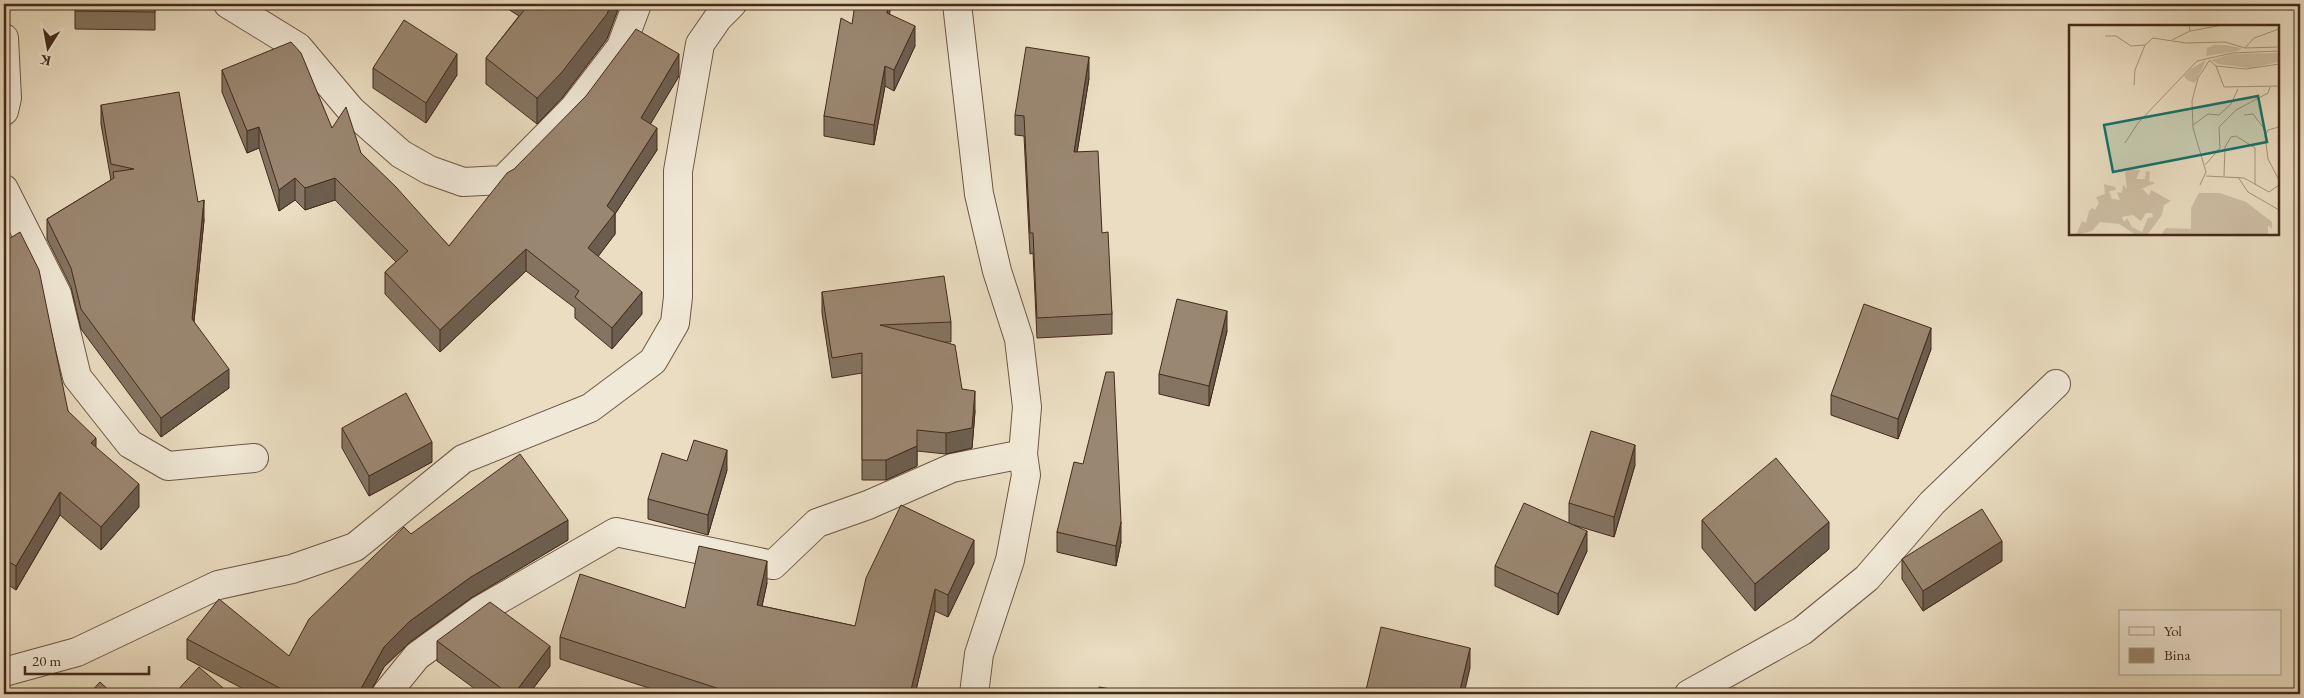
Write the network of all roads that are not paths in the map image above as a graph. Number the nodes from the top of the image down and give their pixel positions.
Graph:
1 (228, 4) edge
2 (638, 4) edge
3 (732, 4) edge
4 (957, 4) edge
5 (4, 38) edge
6 (4, 111) edge
7 (4, 189) edge
8 (2056, 384) dead end
9 (1023, 454) junction
10 (254, 458) dead end
11 (4, 672) edge
12 (386, 694) edge
13 (974, 694) edge
14 (1689, 694) edge

1 - 2 street
3 - 11 street
4 - 9 street
5 - 6 street
7 - 10 street
8 - 14 street
9 - 12 street
9 - 13 street

